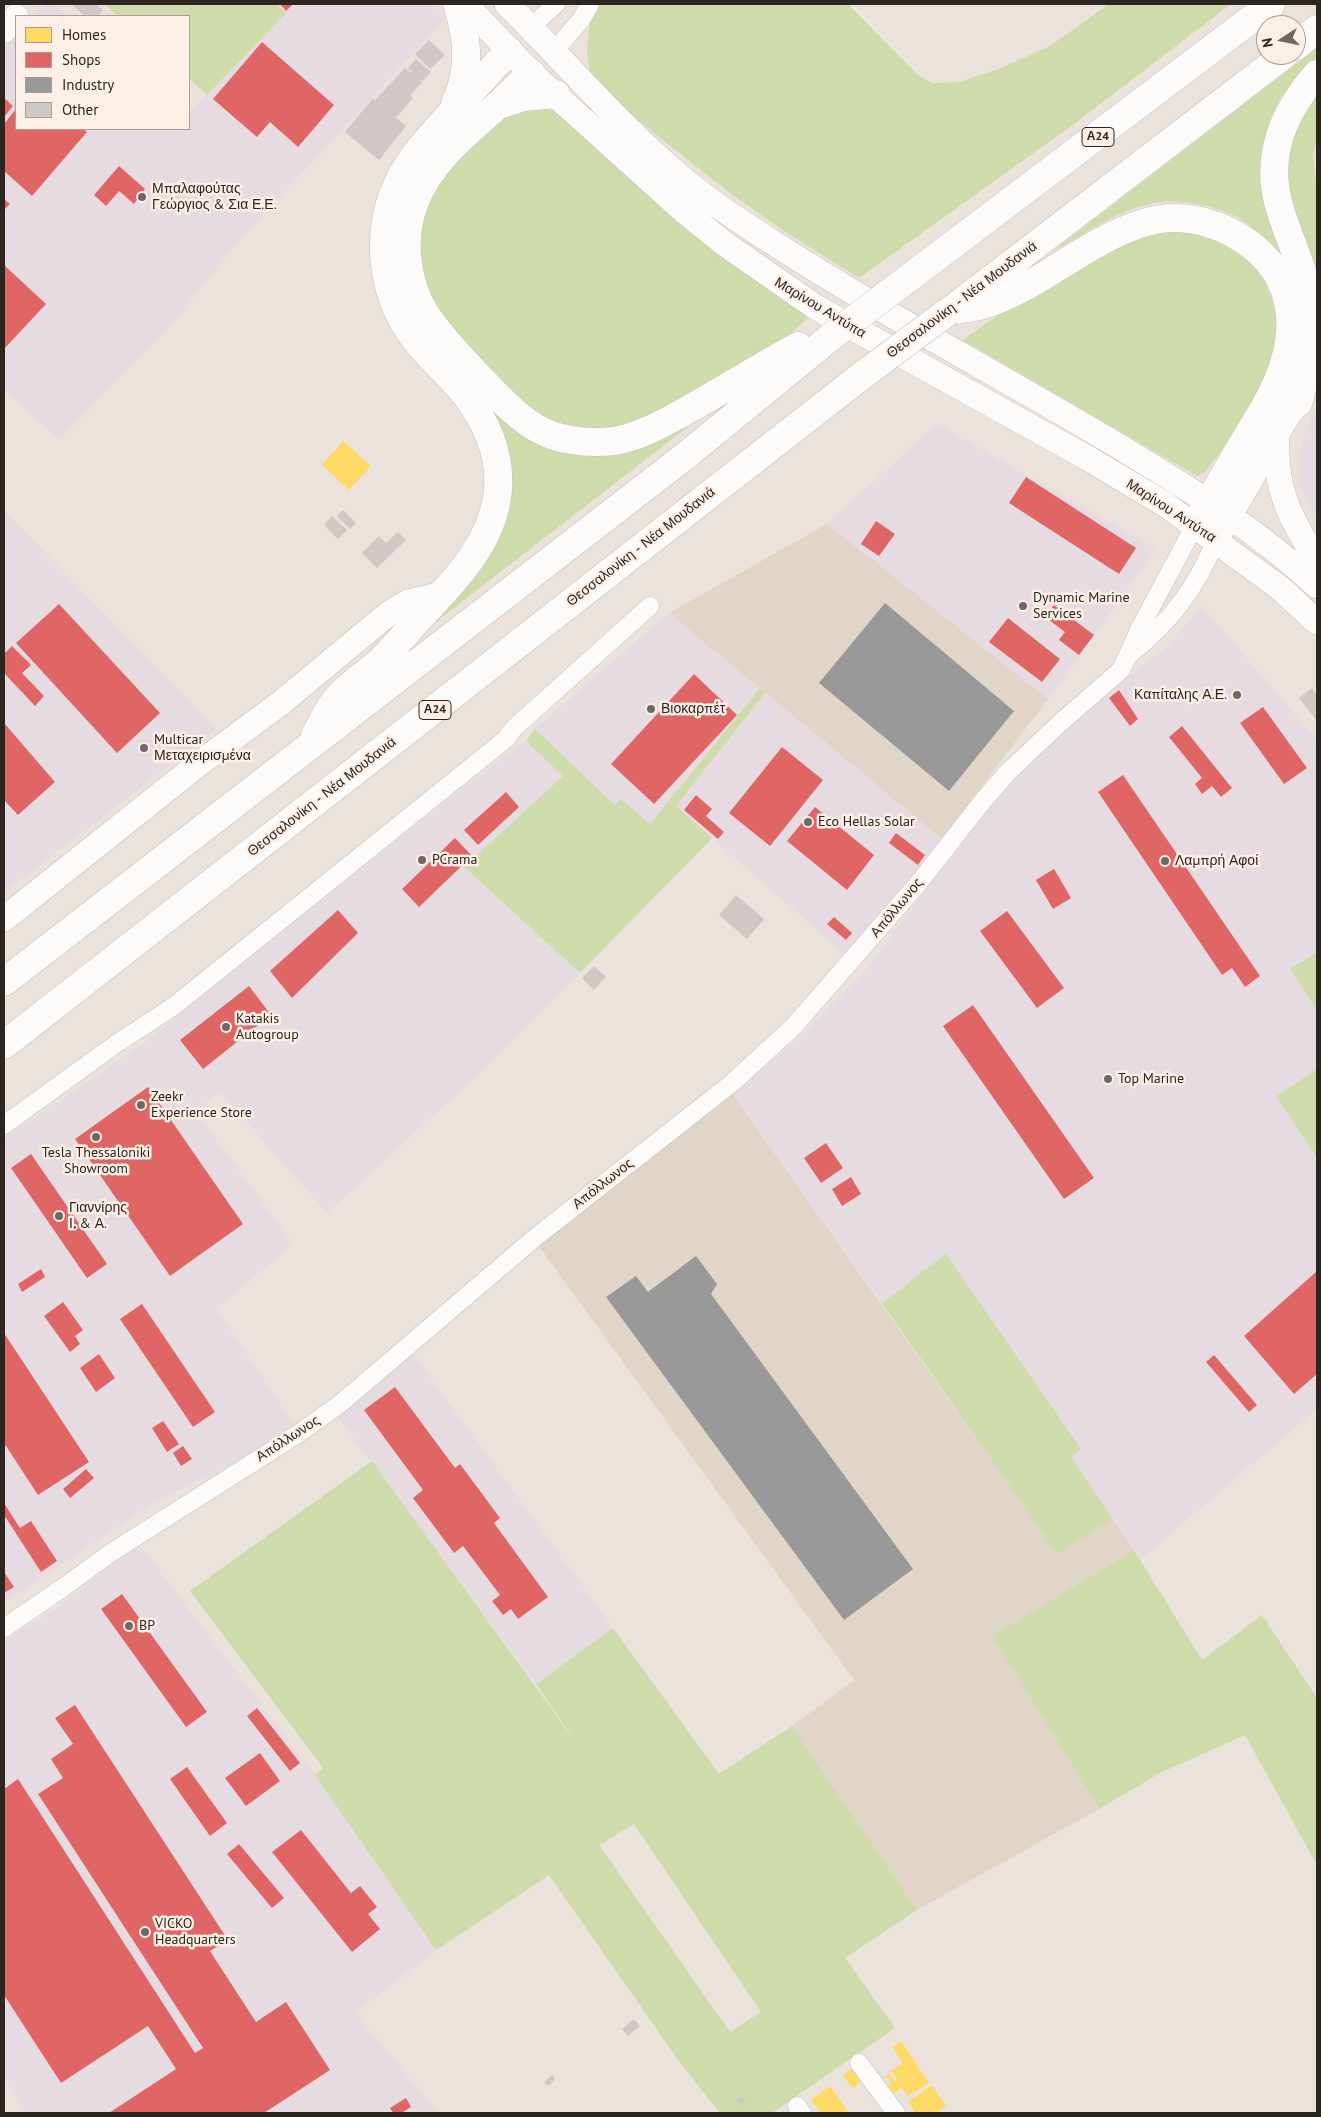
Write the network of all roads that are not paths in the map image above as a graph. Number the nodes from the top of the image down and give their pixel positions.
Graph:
1 (28, 4) edge
2 (457, 4) edge
3 (465, 4) edge
4 (507, 4) edge
5 (556, 4) edge
6 (590, 4) edge
7 (1271, 4) edge
8 (19, 15) edge
9 (15, 19) edge
10 (531, 27) junction
11 (1317, 29) edge
12 (4, 30) edge
13 (1306, 38) edge
14 (509, 51) junction
15 (554, 51) junction
16 (1271, 65) edge
17 (531, 73) junction
18 (1317, 74) edge
19 (556, 94) junction
20 (498, 105) junction
21 (450, 115) junction
22 (949, 311) junction
23 (1315, 313) edge
24 (832, 336) junction
25 (1308, 397) edge
26 (1278, 433) junction
27 (1220, 509) junction
28 (1206, 533) junction
29 (1317, 562) edge
30 (1317, 586) edge
31 (443, 594) junction
32 (650, 606) dead end
33 (1317, 622) edge
34 (1126, 657) junction
35 (308, 747) junction
36 (4, 919) edge
37 (4, 982) edge
38 (4, 1045) edge
39 (4, 1125) edge
40 (4, 1628) edge
41 (858, 2063) dead end
42 (896, 2113) edge

1 - 8 main road
2 - 21 highway
3 - 14 main road, Μαρίνου Αντύπα
4 - 10 main road, Μαρίνου Αντύπα
5 - 10 street
6 - 15 street
7 - 24 highway, Α24, bridge
9 - 12 main road
10 - 14 main road
10 - 15 main road, Μαρίνου Αντύπα
11 - 13 highway
14 - 17 main road, Μαρίνου Αντύπα
14 - 21 highway
15 - 17 main road
15 - 27 main road, Μαρίνου Αντύπα
16 - 22 highway, Θεσσαλονίκη - Νέα Μουδανιά / Α24
17 - 19 main road, Μαρίνου Αντύπα
17 - 20 highway
18 - 23 highway
19 - 20 highway
19 - 28 main road, Μαρίνου Αντύπα
20 - 24 highway
21 - 31 highway
22 - 27 highway
22 - 38 highway, Θεσσαλονίκη - Νέα Μουδανιά / Α24, bridge
23 - 25 highway
24 - 35 highway, Α24
25 - 26 main road
26 - 27 main road
26 - 29 main road
27 - 28 highway
27 - 30 main road, Μαρίνου Αντύπα
28 - 33 main road, Μαρίνου Αντύπα
28 - 34 street
28 - 34 street
31 - 35 highway
31 - 36 main road
32 - 39 street
34 - 40 street, Απόλλωνος
35 - 37 highway, Α24
41 - 42 street

